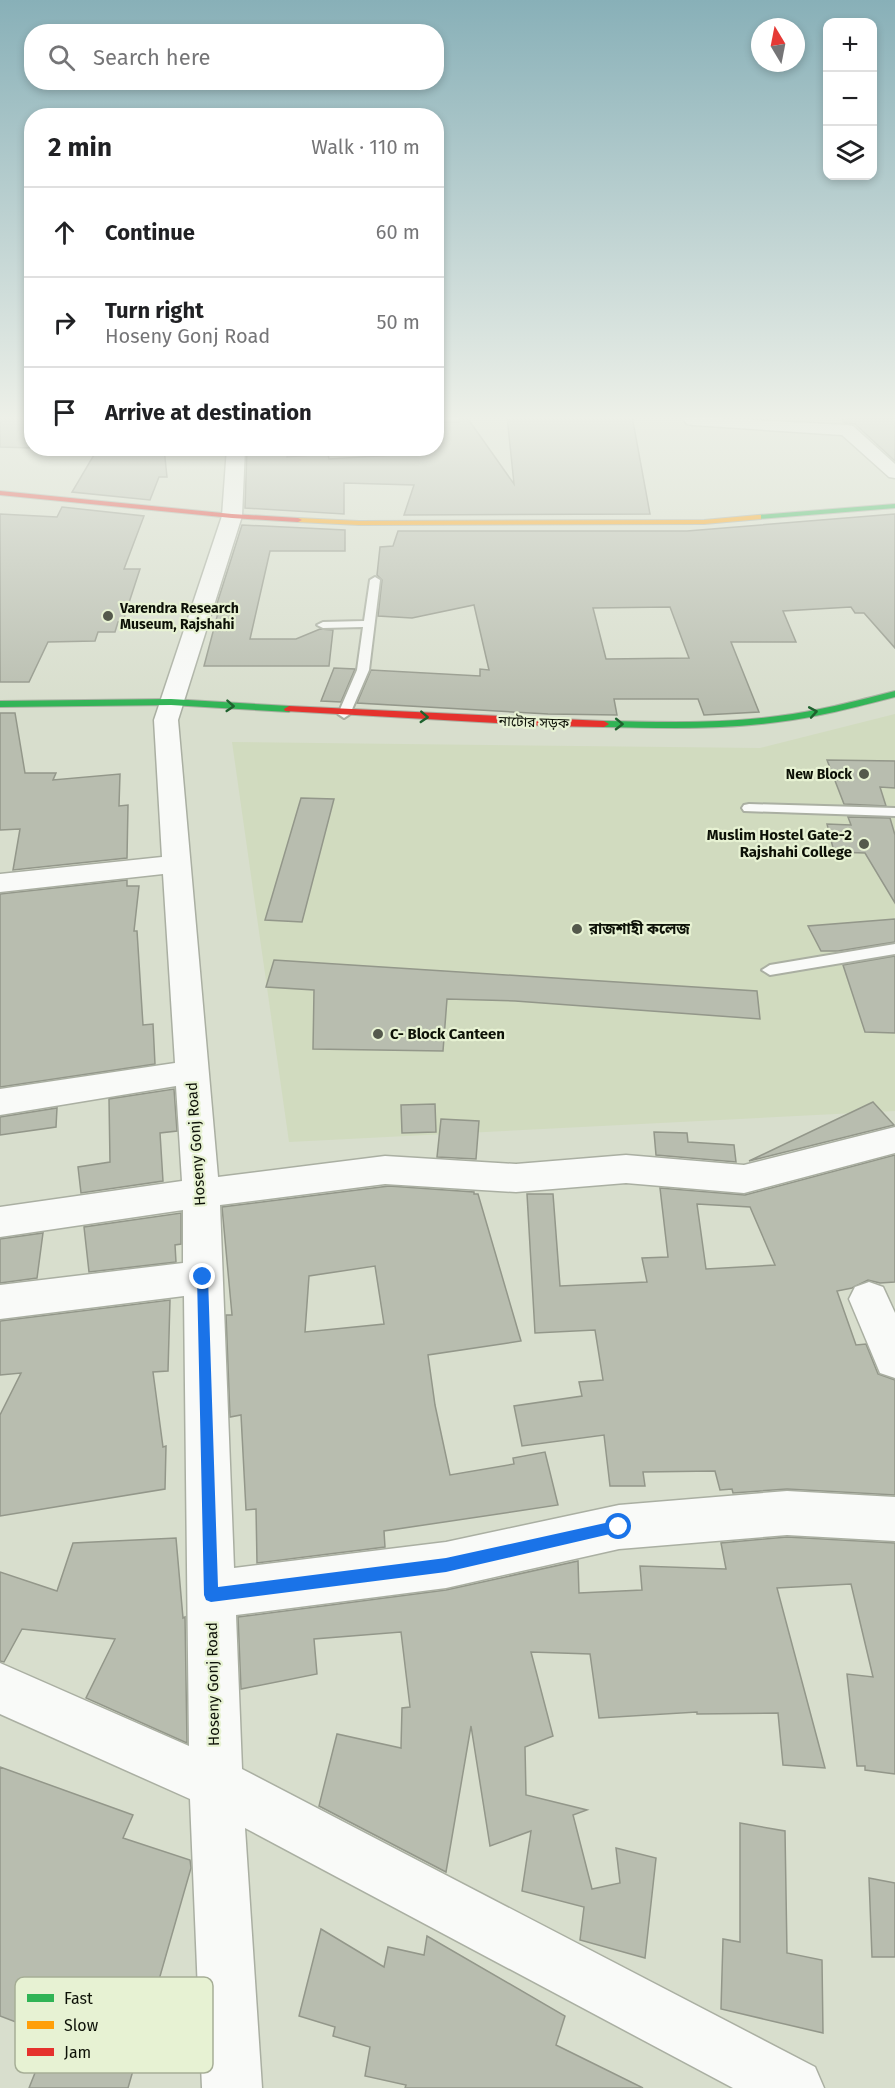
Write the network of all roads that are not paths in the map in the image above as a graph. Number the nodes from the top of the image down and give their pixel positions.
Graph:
1 (206, 513) edge
2 (806, 513) edge
3 (232, 516) junction
4 (375, 580) dead end
5 (369, 624) junction
6 (323, 625) dead end
7 (895, 694) edge
8 (0, 704) edge
9 (895, 706) edge
10 (172, 714) junction
11 (352, 724) junction
12 (749, 808) dead end
13 (895, 812) edge
14 (177, 864) junction
15 (0, 884) edge
16 (895, 949) edge
17 (770, 970) dead end
18 (191, 1072) junction
19 (0, 1102) edge
20 (895, 1140) edge
21 (201, 1193) junction
22 (0, 1222) edge
23 (203, 1277) junction
24 (869, 1299) dead end
25 (0, 1302) edge
26 (895, 1360) edge
27 (895, 1519) edge
28 (211, 1595) junction
29 (0, 1688) edge
30 (216, 1784) junction
31 (232, 2088) edge
32 (794, 2088) edge

1 - 3 main road
2 - 3 main road
3 - 10 street, Hoseny Gonj Road
4 - 5 lane
5 - 6 lane
5 - 11 lane
11 -> 7 main road, নাটোর সড়ক
8 - 10 main road, নাটোর সড়ক
9 - 11 main road
10 -> 11 main road, নাটোর সড়ক
10 - 14 street, Hoseny Gonj Road
12 - 13 lane
14 - 15 street
14 - 18 street, Hoseny Gonj Road
16 - 17 lane
18 - 19 street
18 - 21 street, Hoseny Gonj Road
20 - 21 street
21 - 22 street
21 - 23 street, Hoseny Gonj Road
23 - 25 street
23 - 28 street, Hoseny Gonj Road
24 - 26 street
27 - 28 street
28 - 30 street, Hoseny Gonj Road
29 - 30 street
30 - 31 street, Hoseny Gonj Road
30 - 32 street

